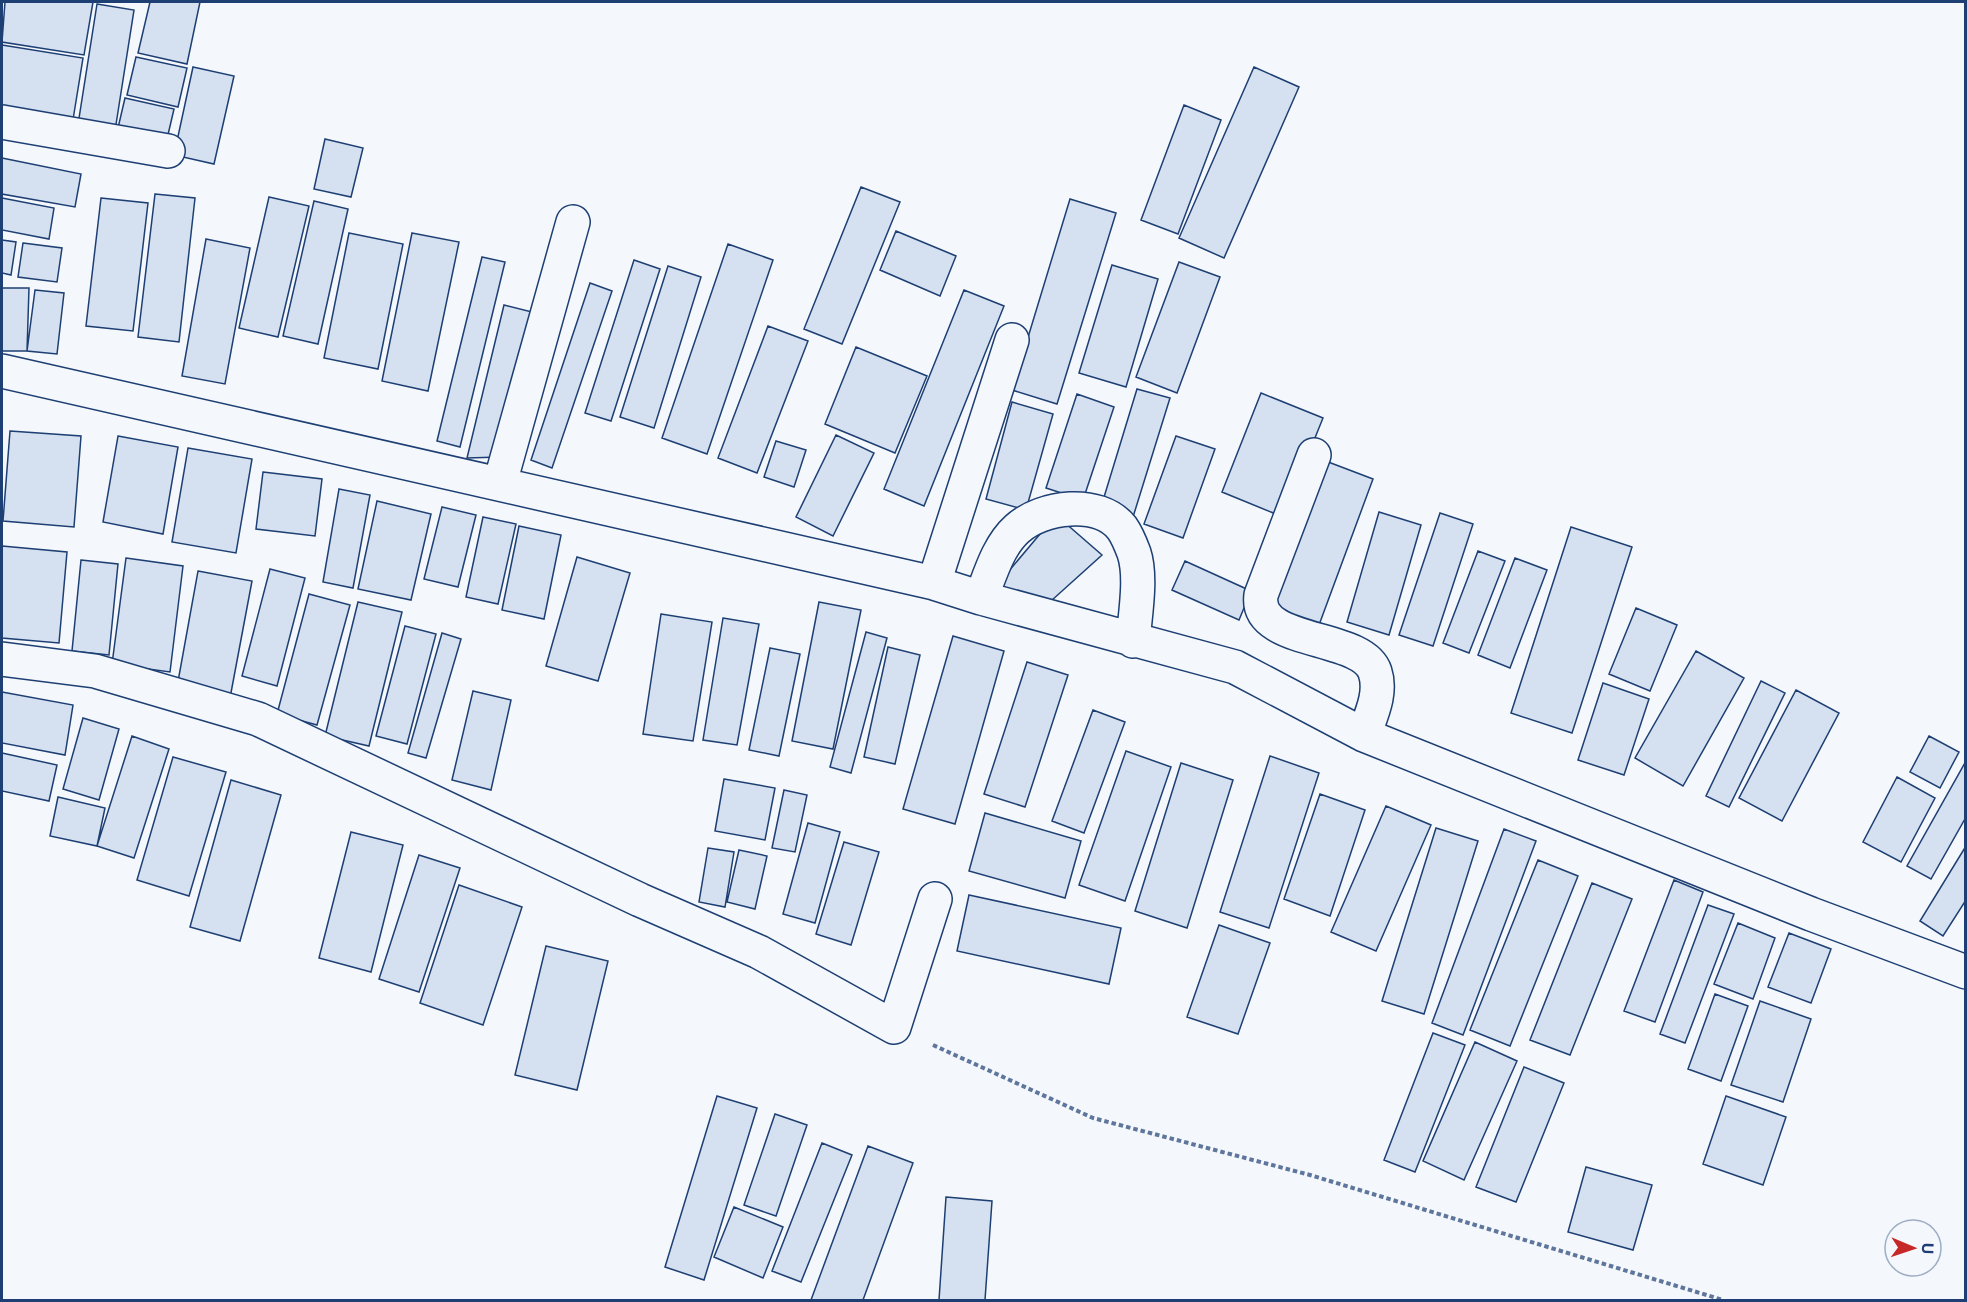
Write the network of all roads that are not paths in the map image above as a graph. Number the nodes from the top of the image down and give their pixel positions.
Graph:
1 (2, 122) edge
2 (168, 151) dead end
3 (573, 222) dead end
4 (1012, 340) dead end
5 (2, 371) edge
6 (1314, 455) dead end
7 (500, 483) junction
8 (934, 583) junction
9 (981, 598) junction
10 (1133, 640) junction
11 (2, 659) edge
12 (1364, 735) junction
13 (935, 899) dead end
14 (1965, 972) edge

1 - 2 street
3 - 7 street
4 - 8 street
5 - 7 street
6 - 12 street
7 - 8 street
8 - 9 street
9 - 10 street
9 - 10 street
10 - 12 street
11 - 13 street
12 - 14 street

